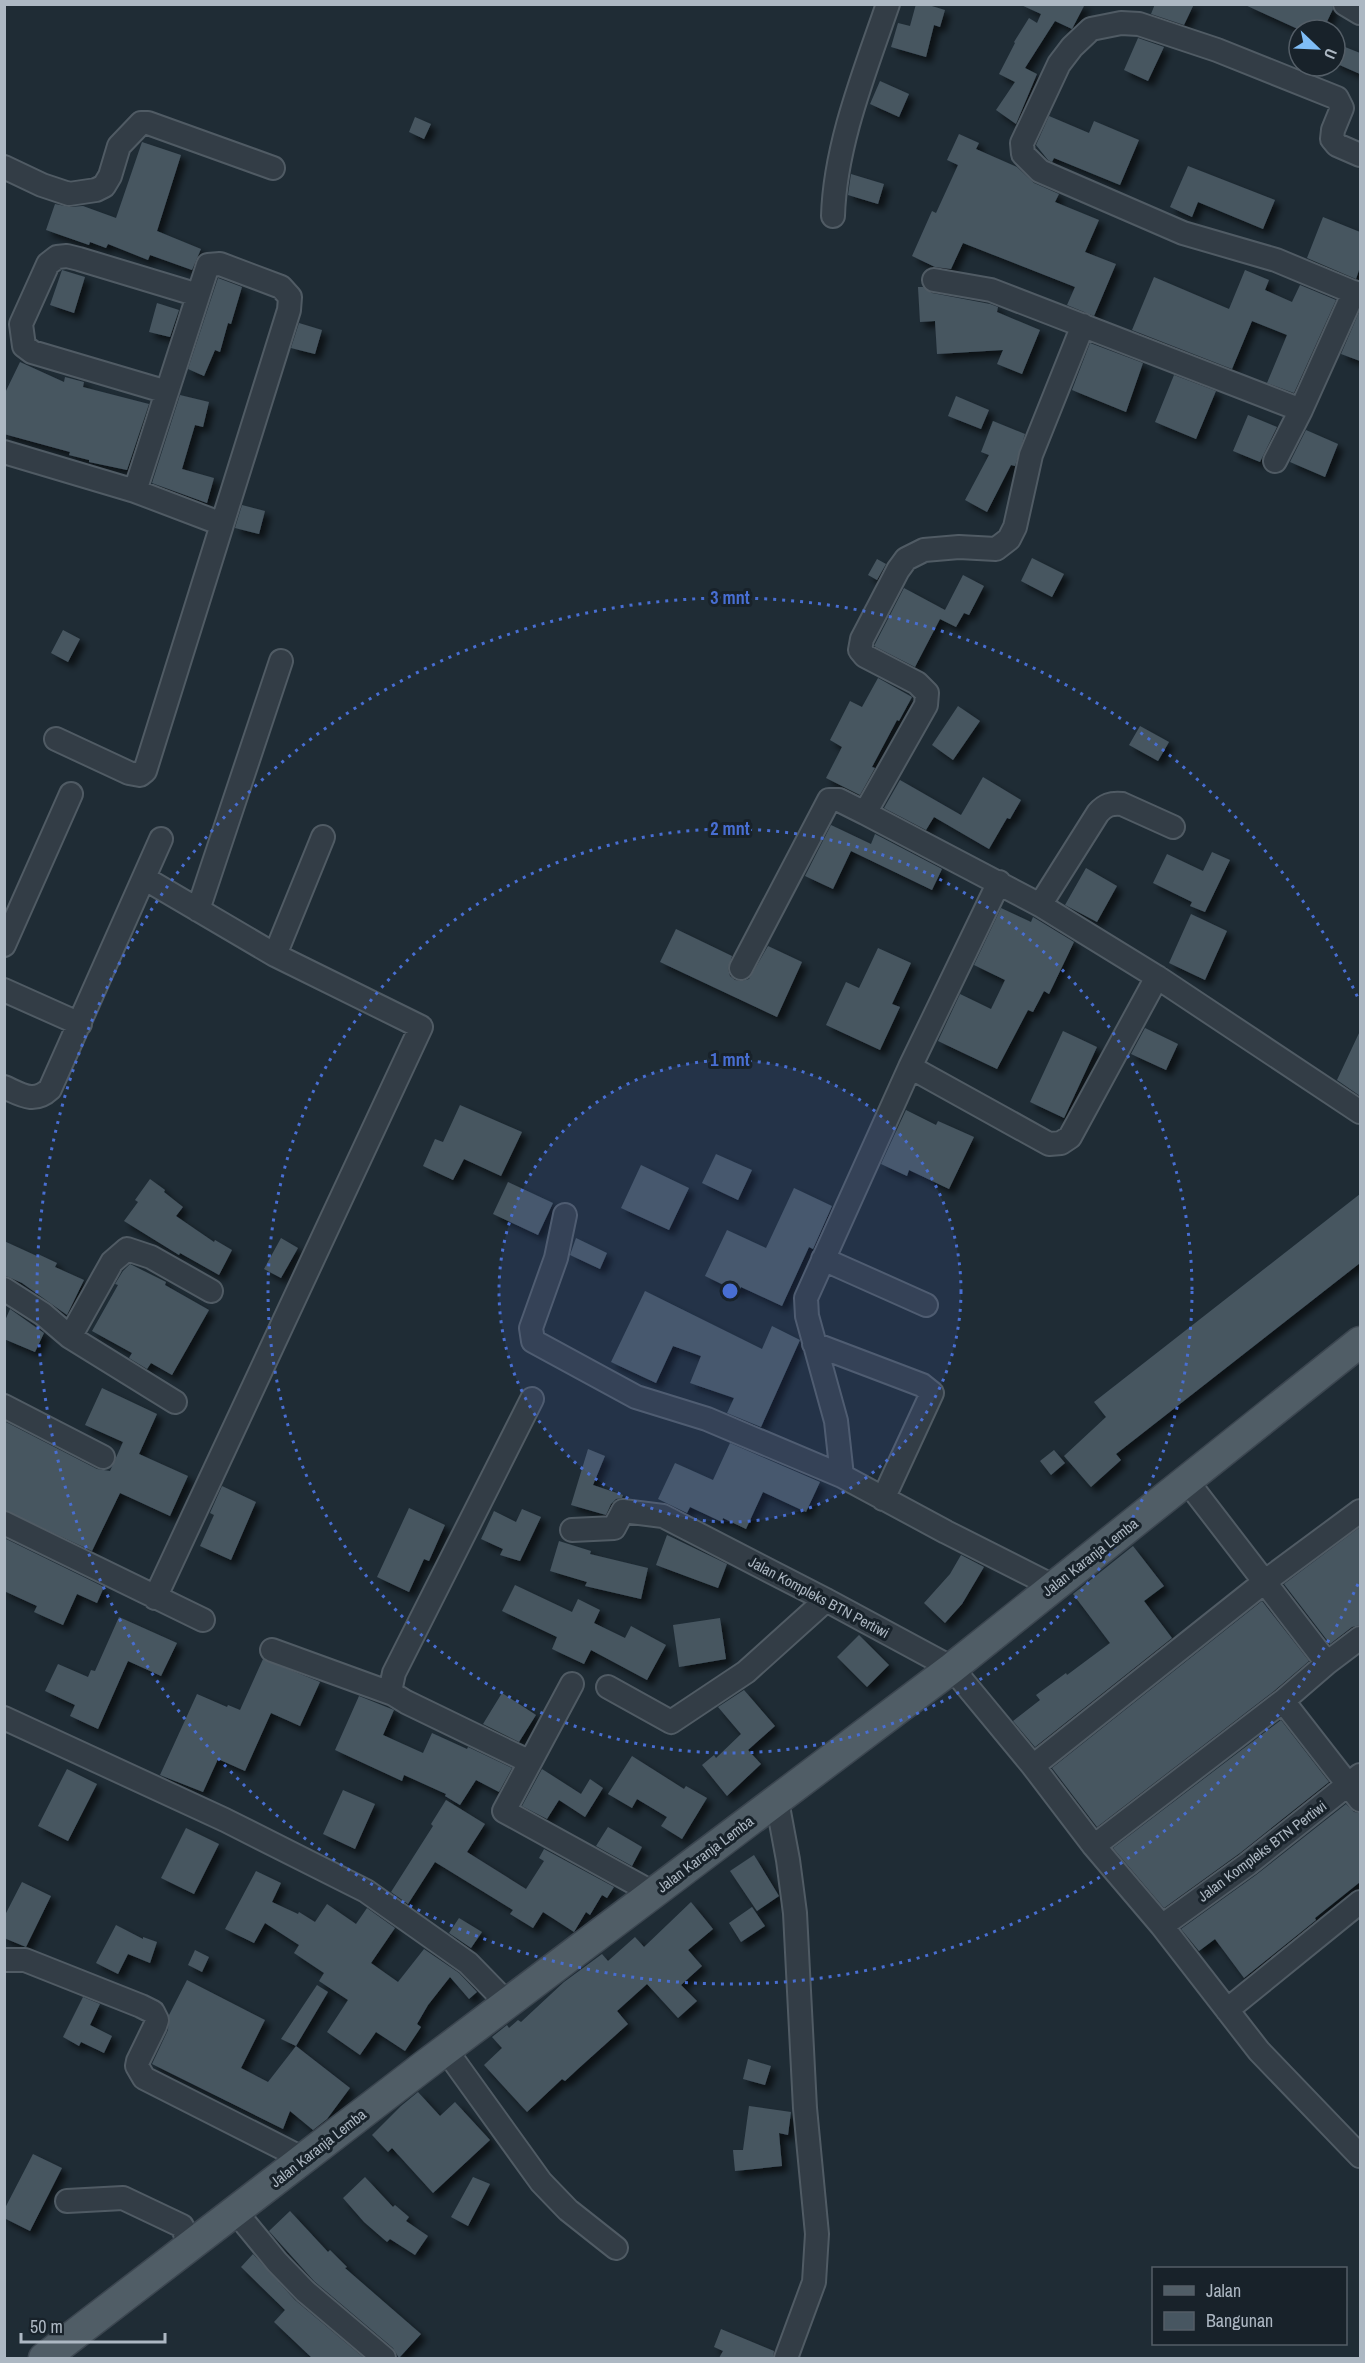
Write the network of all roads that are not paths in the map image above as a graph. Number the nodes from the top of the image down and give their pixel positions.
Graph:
1 (888, 4) edge
2 (1345, 4) edge
3 (1360, 13) edge
4 (1360, 155) edge
5 (4, 166) edge
6 (273, 168) dead end
7 (833, 216) dead end
8 (934, 280) dead end
9 (1357, 294) edge
10 (198, 295) junction
11 (13, 320) edge
12 (1083, 325) junction
13 (167, 392) junction
14 (1301, 410) junction
15 (4, 452) edge
16 (1275, 461) dead end
17 (135, 491) junction
18 (222, 524) junction
19 (282, 661) dead end
20 (56, 739) dead end
21 (71, 794) dead end
22 (865, 813) junction
23 (1173, 827) dead end
24 (323, 837) dead end
25 (161, 839) dead end
26 (144, 878) junction
27 (999, 882) junction
28 (1040, 905) junction
29 (198, 910) junction
30 (4, 945) edge
31 (275, 955) junction
32 (741, 968) dead end
33 (1157, 977) junction
34 (4, 990) edge
35 (80, 1024) junction
36 (910, 1067) junction
37 (4, 1087) edge
38 (1360, 1110) edge
39 (565, 1215) dead end
40 (823, 1259) junction
41 (211, 1291) dead end
42 (6, 1294) edge
43 (926, 1305) dead end
44 (70, 1336) junction
45 (1360, 1342) edge
46 (814, 1344) junction
47 (532, 1399) dead end
48 (175, 1402) dead end
49 (4, 1406) edge
50 (103, 1457) dead end
51 (842, 1476) junction
52 (1187, 1481) junction
53 (883, 1498) junction
54 (1360, 1511) edge
55 (4, 1523) edge
56 (572, 1530) dead end
57 (1263, 1582) junction
58 (1053, 1586) junction
59 (155, 1598) junction
60 (826, 1600) junction
61 (203, 1620) dead end
62 (1358, 1644) edge
63 (272, 1650) dead end
64 (1327, 1663) junction
65 (952, 1668) junction
66 (572, 1684) dead end
67 (608, 1687) dead end
68 (393, 1694) junction
69 (1283, 1701) junction
70 (4, 1718) edge
71 (530, 1762) junction
72 (1033, 1766) junction
73 (1356, 1786) edge
74 (777, 1801) junction
75 (1094, 1846) junction
76 (653, 1893) junction
77 (1360, 1902) edge
78 (1162, 1926) junction
79 (4, 1960) edge
80 (507, 2003) junction
81 (1227, 2010) junction
82 (446, 2050) junction
83 (1360, 2156) edge
84 (304, 2159) junction
85 (67, 2201) dead end
86 (235, 2211) junction
87 (190, 2246) junction
88 (616, 2248) dead end
89 (44, 2358) edge
90 (384, 2358) edge
91 (786, 2358) edge

1 - 7 street
2 - 3 street
4 - 9 street
5 - 6 street
8 - 12 street
9 - 14 street
10 - 11 street
10 - 13 street
10 - 18 street
11 - 13 street
12 - 14 street
12 - 22 street
13 - 17 street
14 - 16 street
15 - 17 street
17 - 18 street
18 - 20 street
19 - 29 street
21 - 30 street
22 - 27 street
22 - 32 street
23 - 28 street
24 - 31 street
25 - 26 street
26 - 29 street
26 - 35 street
27 - 28 street
27 - 36 street
28 - 33 street
29 - 31 street
31 - 59 street
33 - 36 street
33 - 38 street
34 - 35 street
35 - 37 street
36 - 40 street
39 - 51 street
40 - 43 street
40 - 46 street
41 - 44 street
42 - 44 street
44 - 48 street
45 - 52 main road, Jalan Karanja Lemba
46 - 51 street
46 - 53 street
47 - 68 street
49 - 50 street
51 - 53 street
52 - 57 street
52 - 58 main road, Jalan Karanja Lemba
53 - 58 street
54 - 57 street
55 - 59 street
56 - 60 street, Jalan Kompleks BTN Pertiwi
57 - 64 street
57 - 72 street
58 - 65 main road, Jalan Karanja Lemba
59 - 61 street
60 - 65 street, Jalan Kompleks BTN Pertiwi
60 - 67 street
62 - 64 street
63 - 68 street
64 - 69 street
65 - 72 street, Jalan Kompleks BTN Pertiwi
65 - 74 main road, Jalan Karanja Lemba
66 - 71 street
68 - 71 street
69 - 73 street
69 - 75 street
70 - 80 street
71 - 76 street
72 - 75 street, Jalan Kompleks BTN Pertiwi
73 - 78 street, Jalan Kompleks BTN Pertiwi
74 - 76 main road, Jalan Karanja Lemba
74 - 91 street
75 - 78 street, Jalan Kompleks BTN Pertiwi
76 - 80 main road, Jalan Karanja Lemba
77 - 81 street
78 - 81 street, Jalan Kompleks BTN Pertiwi
79 - 84 street
80 - 82 main road, Jalan Karanja Lemba
81 - 83 street, Jalan Kompleks BTN Pertiwi
82 - 84 main road, Jalan Karanja Lemba
82 - 88 street
84 - 86 main road, Jalan Karanja Lemba
85 - 87 street
86 - 87 main road, Jalan Karanja Lemba
86 - 90 street
87 - 89 main road, Jalan Karanja Lemba

